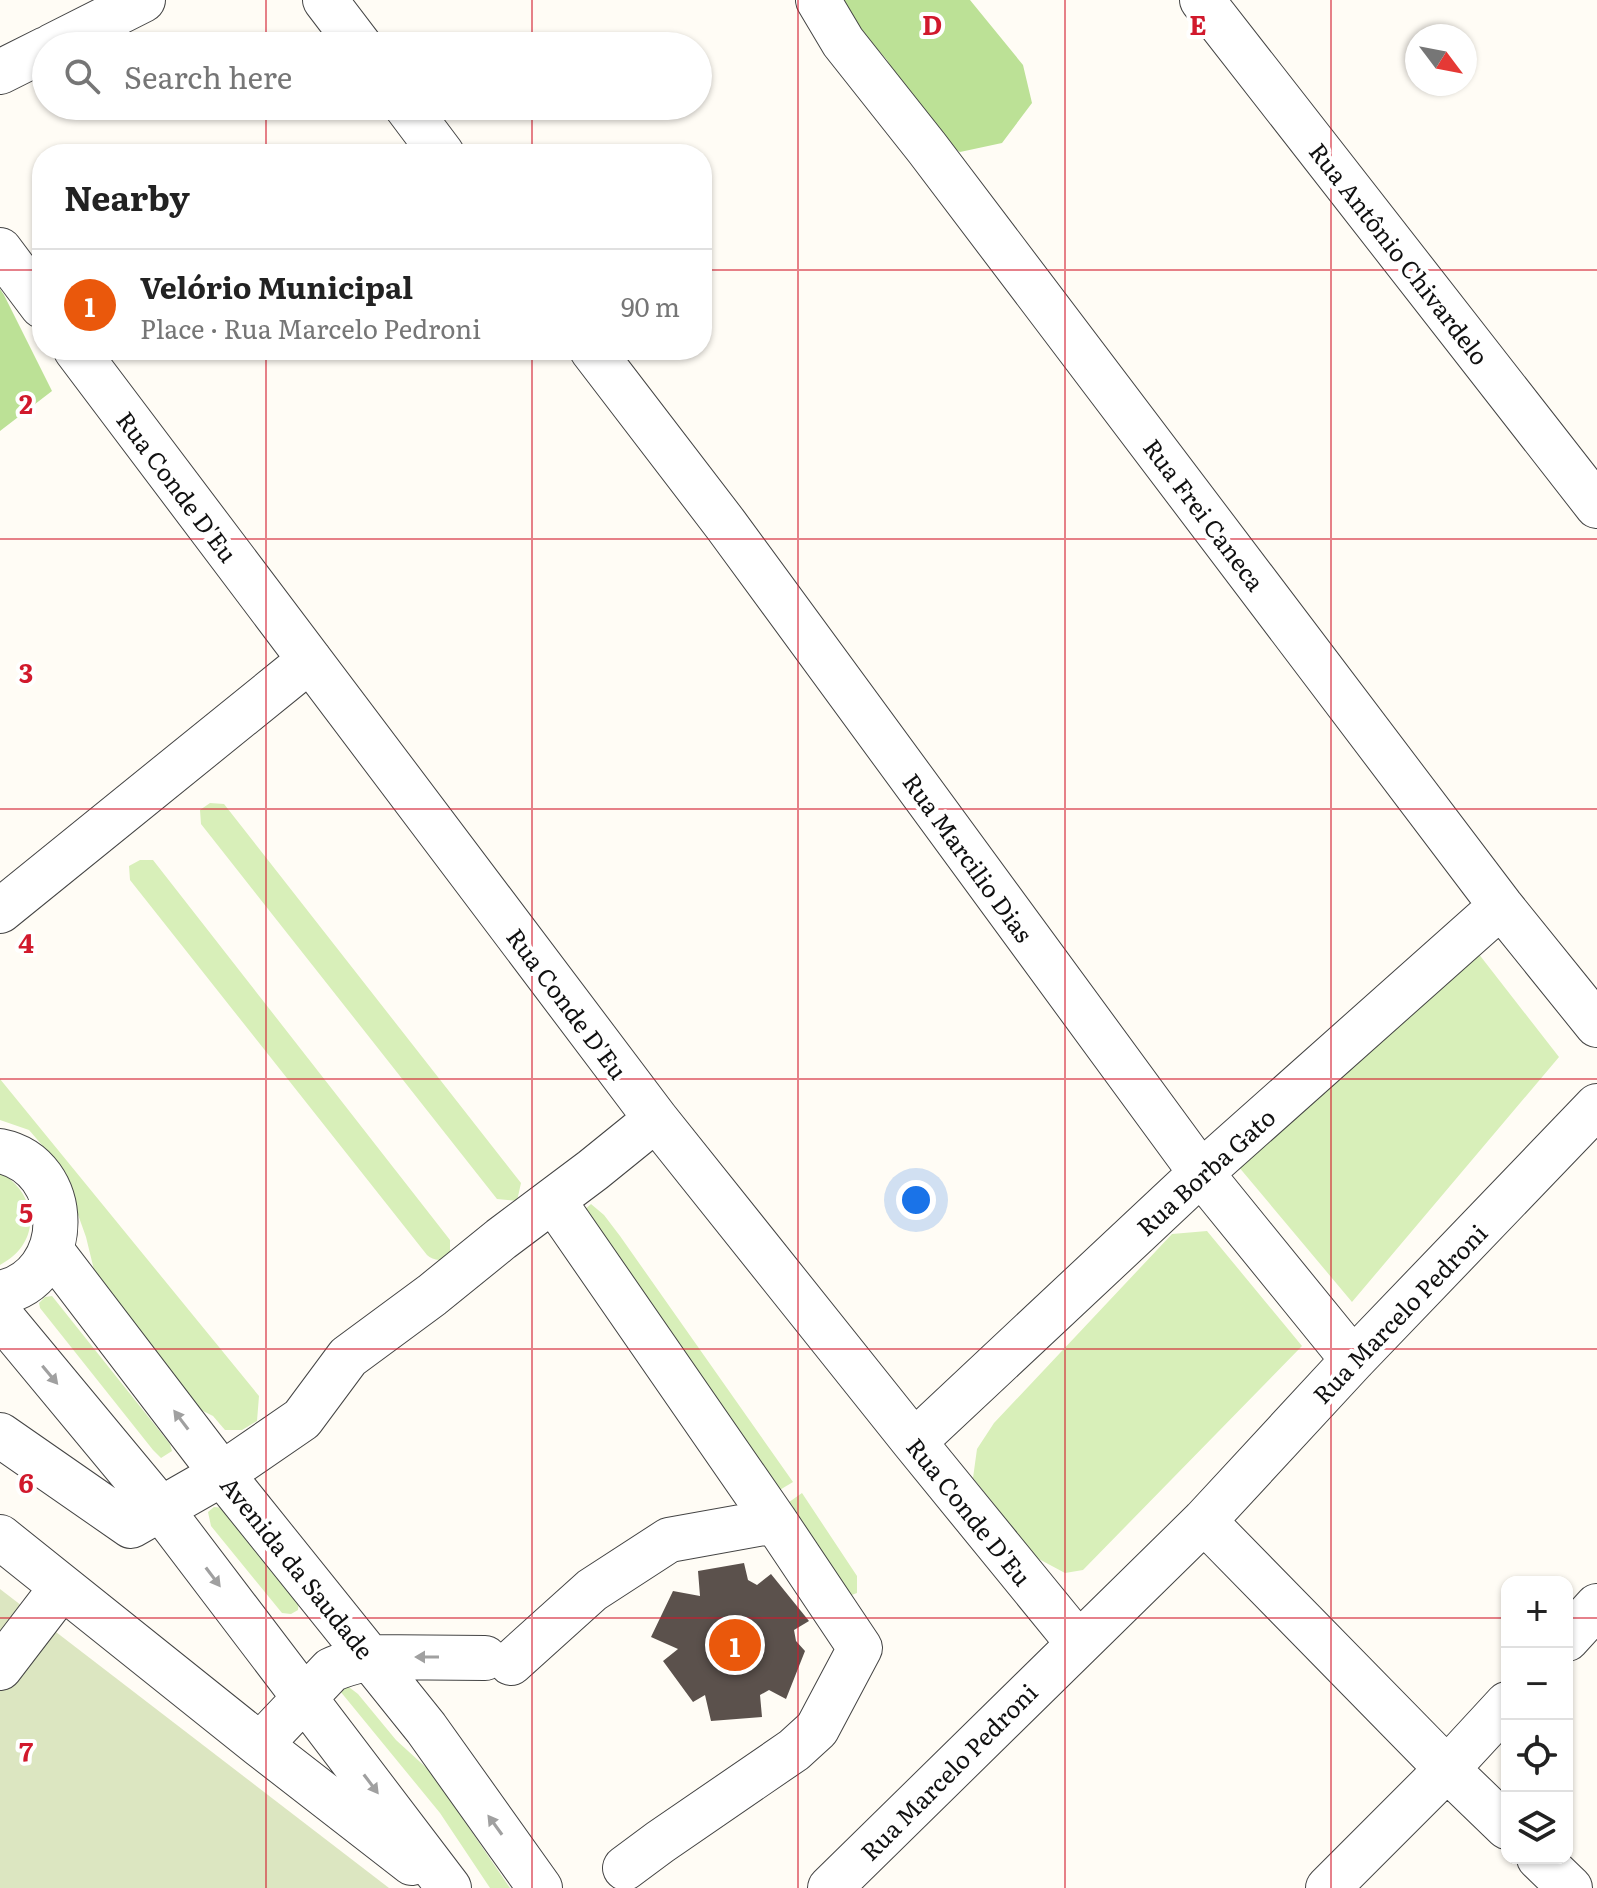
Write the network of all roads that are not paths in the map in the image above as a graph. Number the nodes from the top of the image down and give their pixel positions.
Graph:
1 (143, 0) edge
2 (325, 0) edge
3 (818, 0) edge
4 (1202, 0) edge
5 (80, 32) edge
6 (349, 32) edge
7 (32, 56) edge
8 (0, 72) edge
9 (416, 120) edge
10 (434, 144) edge
11 (0, 250) edge
12 (32, 293) edge
13 (84, 360) edge
14 (600, 360) edge
15 (1597, 506) edge
16 (310, 660) junction
17 (1501, 906) junction
18 (0, 911) edge
19 (1597, 1025) edge
20 (1597, 1106) edge
21 (656, 1119) junction
22 (0, 1151) edge
23 (1201, 1173) junction
24 (553, 1200) junction
25 (51, 1250) junction
26 (0, 1293) edge
27 (0, 1315) edge
28 (1353, 1360) junction
29 (0, 1435) edge
30 (914, 1442) junction
31 (222, 1474) junction
32 (161, 1509) junction
33 (775, 1521) junction
34 (1204, 1521) junction
35 (0, 1537) edge
36 (62, 1587) junction
37 (1597, 1606) edge
38 (1573, 1632) edge
39 (1078, 1643) junction
40 (370, 1657) junction
41 (0, 1668) edge
42 (306, 1698) junction
43 (1501, 1710) edge
44 (260, 1745) junction
45 (1447, 1769) junction
46 (1501, 1821) edge
47 (1545, 1864) edge
48 (625, 1868) dead end
49 (447, 1888) edge
50 (540, 1888) edge
51 (830, 1888) edge
52 (1328, 1888) edge
53 (1570, 1888) edge

1 - 5 street
2 - 6 street
3 - 17 street, Rua Frei Caneca
4 - 15 street, Rua Antônio Chivardelo
7 - 8 street
9 - 10 street
11 - 12 street
13 - 16 street, Rua Conde D'Eu
14 - 23 street, Rua Marcilio Dias
16 - 18 street
16 - 21 street, Rua Conde D'Eu
17 - 19 street, Rua Frei Caneca
17 - 23 street, Rua Borba Gato
20 - 28 street, Rua Marcelo Pedroni
21 - 24 street
21 - 30 street, Rua Conde D'Eu
22 - 25 street
23 - 28 street, Rua Marcilio Dias
23 - 30 street, Rua Borba Gato
24 - 31 street
24 - 33 street
25 - 26 street
31 -> 25 street, Avenida da Saudade
27 -> 32 street
28 - 34 street, Rua Marcelo Pedroni
29 - 32 street
30 - 39 street, Rua Conde D'Eu
31 - 32 street
31 - 40 street, Avenida da Saudade
32 -> 42 street
33 -> 40 street
33 - 48 street
34 - 39 street, Rua Marcelo Pedroni
34 - 45 street
35 - 36 street
36 - 41 street
36 - 44 street
37 - 38 street
39 - 51 street, Rua Marcelo Pedroni
40 - 42 street
50 -> 40 street, Avenida da Saudade
42 - 44 street
42 -> 49 street
43 - 45 street
44 - 49 street
45 - 46 street
45 - 52 street
47 - 53 street

